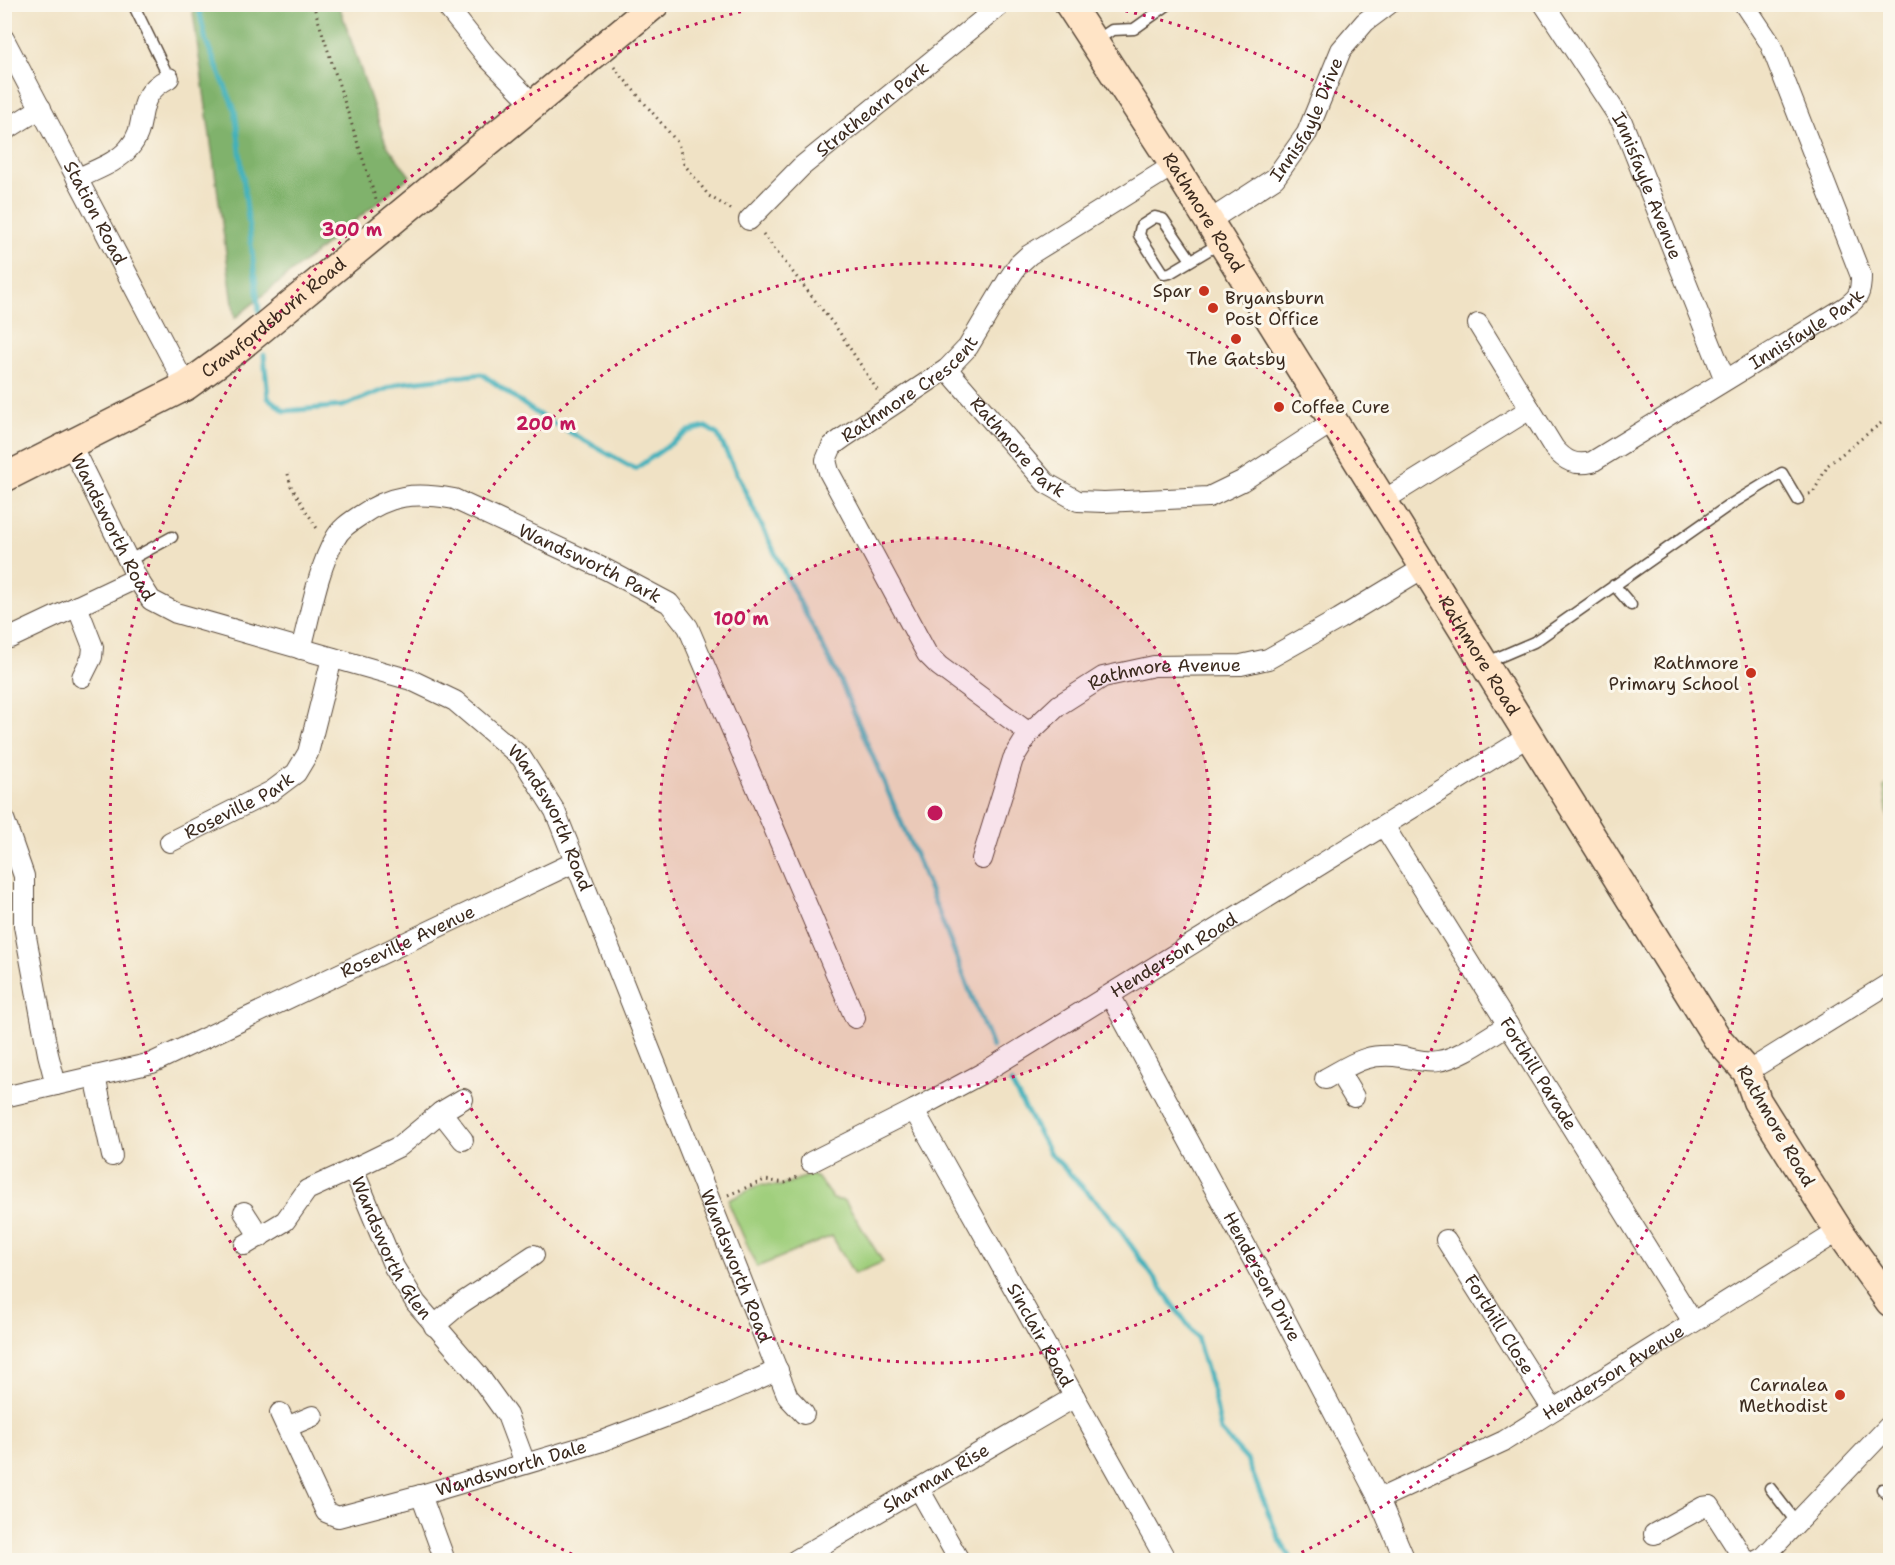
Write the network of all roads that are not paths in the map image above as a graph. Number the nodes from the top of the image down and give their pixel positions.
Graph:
1 (133, 4) edge
2 (445, 4) edge
3 (655, 4) edge
4 (1002, 4) edge
5 (1069, 4) edge
6 (1169, 4) edge
7 (1389, 4) edge
8 (1544, 4) edge
9 (1744, 4) edge
10 (1102, 36) junction
11 (4, 39) edge
12 (169, 78) joint
13 (533, 104) junction
14 (41, 108) junction
15 (4, 131) edge
16 (1174, 165) junction
17 (77, 179) junction
18 (749, 220) dead end
19 (1216, 231) junction
20 (1191, 260) junction
21 (1478, 324) dead end
22 (947, 369) junction
23 (1725, 380) junction
24 (186, 386) junction
25 (1530, 409) junction
26 (1334, 422) junction
27 (71, 445) junction
28 (4, 478) edge
29 (1384, 500) junction
30 (1798, 500) road end
31 (172, 537) dead end
32 (1425, 567) junction
33 (132, 569) junction
34 (1614, 585) junction
35 (1631, 605) dead end
36 (77, 606) junction
37 (10, 638) dead end
38 (301, 649) junction
39 (332, 658) junction
40 (1485, 664) junction
41 (82, 677) dead end
42 (1029, 733) junction
43 (1530, 736) junction
44 (4, 819) edge
45 (1384, 826) junction
46 (170, 842) dead end
47 (982, 859) dead end
48 (574, 862) junction
49 (1890, 983) edge
50 (1110, 995) junction
51 (855, 1018) dead end
52 (1508, 1025) junction
53 (1747, 1072) junction
54 (95, 1076) junction
55 (56, 1085) junction
56 (1354, 1096) dead end
57 (4, 1097) edge
58 (463, 1099) dead end
59 (914, 1110) junction
60 (441, 1112) junction
61 (463, 1140) dead end
62 (112, 1156) dead end
63 (811, 1162) road end
64 (353, 1169) junction
65 (244, 1212) dead end
66 (1839, 1231) junction
67 (1446, 1240) dead end
68 (534, 1255) dead end
69 (1890, 1302) edge
70 (1693, 1322) junction
71 (434, 1326) junction
72 (778, 1370) junction
73 (1075, 1397) junction
74 (1553, 1410) junction
75 (804, 1414) dead end
76 (313, 1416) dead end
77 (1890, 1425) edge
78 (525, 1463) junction
79 (1770, 1488) dead end
80 (1882, 1489) dead end
81 (919, 1490) junction
82 (421, 1495) junction
83 (1890, 1497) edge
84 (1379, 1499) junction
85 (1797, 1523) junction
86 (1654, 1534) dead end
87 (443, 1555) dead end
88 (796, 1560) edge
89 (959, 1560) edge
90 (1166, 1560) edge
91 (1406, 1560) edge
92 (1747, 1560) edge
93 (1758, 1560) edge

1 - 12 lane
2 - 13 street
3 - 13 street, Crawfordsburn Road
4 - 18 street, Strathearn Park
5 - 10 street, Rathmore Road
6 - 10 lane
7 - 19 street, Innisfayle Drive
8 - 23 street, Innisfayle Avenue
9 - 23 street, Innisfayle Park
10 - 16 street, Rathmore Road
11 - 14 street, Station Road
12 - 17 street
13 - 24 street, Crawfordsburn Road
14 - 15 street
14 - 17 street, Station Road
16 - 19 street, Rathmore Road
16 - 22 street, Rathmore Crescent
17 - 24 street, Station Road
19 - 20 lane
19 - 26 street, Rathmore Road
20 - 20 lane
21 - 25 street, Innisfayle Park
22 - 26 street, Rathmore Park
22 - 42 street, Rathmore Crescent
23 - 25 street, Innisfayle Park
24 - 27 street, Crawfordsburn Road
25 - 29 street
26 - 29 street, Rathmore Road
27 - 28 street, Crawfordsburn Road
27 - 33 street, Wandsworth Road
29 - 32 street, Rathmore Road
30 - 34 lane
31 - 33 lane
32 - 40 street, Rathmore Road
32 - 42 street, Rathmore Avenue
33 - 36 street
33 - 38 street, Wandsworth Road
34 - 35 lane
34 - 40 lane
36 - 37 street
36 - 41 street
38 - 39 street, Wandsworth Road
38 - 51 street, Wandsworth Park
39 - 46 street, Roseville Park
39 - 48 street, Wandsworth Road
40 - 43 street, Rathmore Road
42 - 47 street, Rathmore Avenue
43 - 45 street, Henderson Road
43 - 53 street, Rathmore Road
44 - 55 street
45 - 50 street, Henderson Road
45 - 52 street, Forthill Parade
48 - 54 street, Roseville Avenue
48 - 72 street, Wandsworth Road
49 - 53 street
50 - 59 street, Henderson Road
50 - 84 street, Henderson Drive
52 - 56 street
52 - 70 street, Forthill Parade
53 - 66 street, Rathmore Road
54 - 55 street, Roseville Avenue
54 - 62 street
55 - 57 street, Roseville Avenue
58 - 60 street, Wandsworth Glen
59 - 63 street, Henderson Road
59 - 73 street, Sinclair Road
60 - 61 street
60 - 64 street, Wandsworth Glen
64 - 65 street, Wandsworth Glen
64 - 71 street, Wandsworth Glen
66 - 69 street, Rathmore Road
66 - 70 street, Henderson Avenue
67 - 74 street, Forthill Close
68 - 71 street, Wandsworth Glen
70 - 74 street, Henderson Avenue
71 - 78 street, Wandsworth Glen
72 - 75 street, Wandsworth Road
72 - 78 street, Wandsworth Dale
73 - 81 street, Sharman Rise
73 - 90 street, Sinclair Road
74 - 84 street, Henderson Avenue
76 - 82 street, Wandsworth Dale
77 - 85 street
78 - 82 street, Wandsworth Dale
79 - 85 lane
80 - 83 lane
81 - 88 street, Sharman Rise
81 - 89 street
82 - 87 street
84 - 91 street, Henderson Drive
85 - 93 street
86 - 92 street

